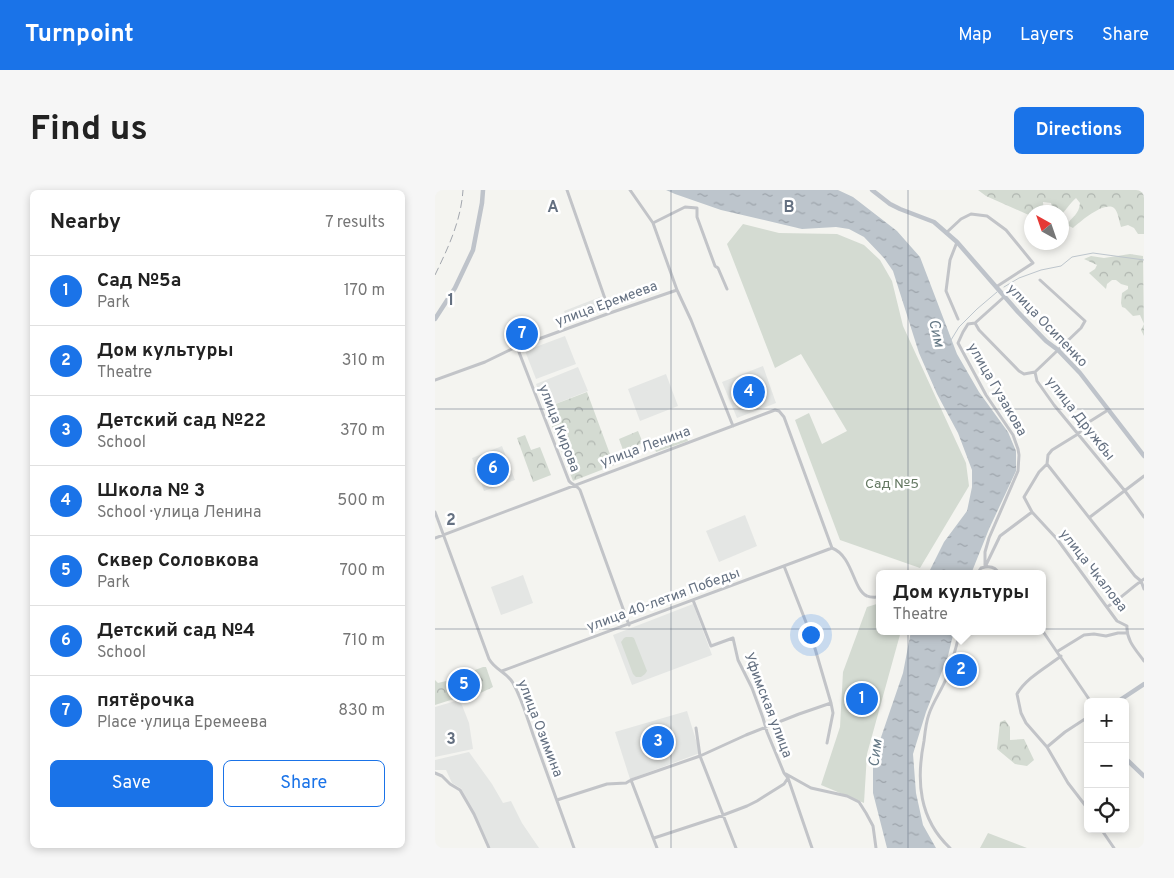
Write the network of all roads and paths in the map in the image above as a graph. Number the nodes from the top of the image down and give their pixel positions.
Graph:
1 (483, 190) edge
2 (567, 190) edge
3 (631, 190) edge
4 (871, 190) edge
5 (653, 223) junction
6 (946, 233) junction
7 (957, 242) junction
8 (1041, 280) dead end
9 (996, 287) junction
10 (727, 289) dead end
11 (675, 291) junction
12 (1004, 297) junction
13 (610, 312) junction
14 (435, 319) edge
15 (959, 319) dead end
16 (975, 323) junction
17 (517, 347) junction
18 (1058, 350) junction
19 (1035, 372) junction
20 (435, 380) edge
21 (1109, 410) junction
22 (733, 426) junction
23 (1078, 434) junction
24 (1144, 456) edge
25 (1047, 464) junction
26 (1144, 476) edge
27 (573, 485) junction
28 (1125, 491) junction
29 (435, 512) edge
30 (1032, 512) junction
31 (1090, 517) junction
32 (1144, 517) edge
33 (443, 535) junction
34 (435, 538) edge
35 (832, 548) junction
36 (784, 566) junction
37 (985, 566) junction
38 (980, 570) edge
39 (997, 570) edge
40 (1142, 580) edge
41 (1144, 589) edge
42 (876, 597) edge
43 (693, 600) junction
44 (1107, 607) junction
45 (629, 624) junction
46 (1127, 633) junction
47 (959, 635) edge
48 (1046, 635) edge
49 (1058, 652) junction
50 (1061, 656) junction
51 (1144, 661) edge
52 (502, 672) junction
53 (1144, 684) edge
54 (1088, 698) edge
55 (1123, 698) edge
56 (831, 703) junction
57 (1084, 720) edge
58 (766, 727) junction
59 (695, 728) dead end
60 (827, 743) dead end
61 (1047, 748) junction
62 (700, 756) junction
63 (1129, 762) edge
64 (435, 773) edge
65 (784, 773) junction
66 (1144, 776) edge
67 (788, 778) junction
68 (631, 780) junction
69 (557, 800) junction
70 (1084, 804) edge
71 (723, 815) junction
72 (1104, 833) edge
73 (654, 838) junction
74 (489, 848) edge
75 (574, 848) edge
76 (657, 848) edge
77 (736, 848) edge
78 (812, 848) edge
79 (876, 848) edge
80 (950, 848) edge
81 (1114, 848) edge

1 - 14 main road
2 - 13 street
3 - 5 street
4 - 6 main road, улица Осипенко
5 - 10 street
5 - 11 street
6 - 7 main road, улица Осипенко
6 - 9 street
7 - 9 main road, улица Осипенко
7 - 15 street
8 - 18 street
9 - 12 main road, улица Осипенко
11 - 13 street, улица Еремеева
11 - 22 street
12 - 16 street, улица Гузакова
12 - 18 main road, улица Осипенко
13 - 17 street, улица Еремеева
16 - 19 street, улица Дружбы
16 - 37 street, улица Гузакова
17 - 20 street, улица Еремеева
17 - 27 street, улица Кирова
18 - 19 street
18 - 21 main road, улица Осипенко
19 - 23 street, улица Дружбы
21 - 23 street
21 - 24 main road, улица Осипенко
22 - 27 street, улица Ленина
22 - 35 street, улица Ленина
23 - 25 street
23 - 28 street, улица Дружбы
25 - 30 street, улица Чкалова
25 - 31 street
26 - 28 street
27 - 33 street, улица Ленина
27 - 45 street, улица Кирова
28 - 31 street
28 - 32 street, улица Дружбы
29 - 33 street, улица Озимина
30 - 37 street
30 - 44 street, улица Чкалова
31 - 40 street
33 - 34 street, улица Ленина
33 - 52 street, улица Озимина
35 - 36 street, улица 40-летия Победы
35 - 42 street
36 - 43 street, улица 40-летия Победы
36 - 56 street
37 - 38 street
37 - 39 street
40 - 41 street
40 - 44 street
43 - 45 street, улица 40-летия Победы
43 - 58 street, Уфимская улица
44 - 46 street, улица Чкалова
45 - 52 street, улица 40-летия Победы
46 - 49 street
46 - 51 street, улица Чкалова
47 - 80 street
48 - 49 street
49 - 50 street
50 - 54 street
50 - 61 street
52 - 69 street, улица Озимина
53 - 55 main road
56 - 58 street
56 - 60 street
57 - 61 street
58 - 62 street
58 - 65 street, Уфимская улица
59 - 62 street
61 - 70 street
62 - 68 street
62 - 71 street
63 - 66 main road
64 - 74 street
65 - 67 street, Уфимская улица
65 - 79 street
67 - 71 street
67 - 78 street, Уфимская улица
68 - 69 street
68 - 73 street
69 - 75 street, улица Озимина
71 - 73 street
71 - 77 street
72 - 81 street
73 - 76 street

